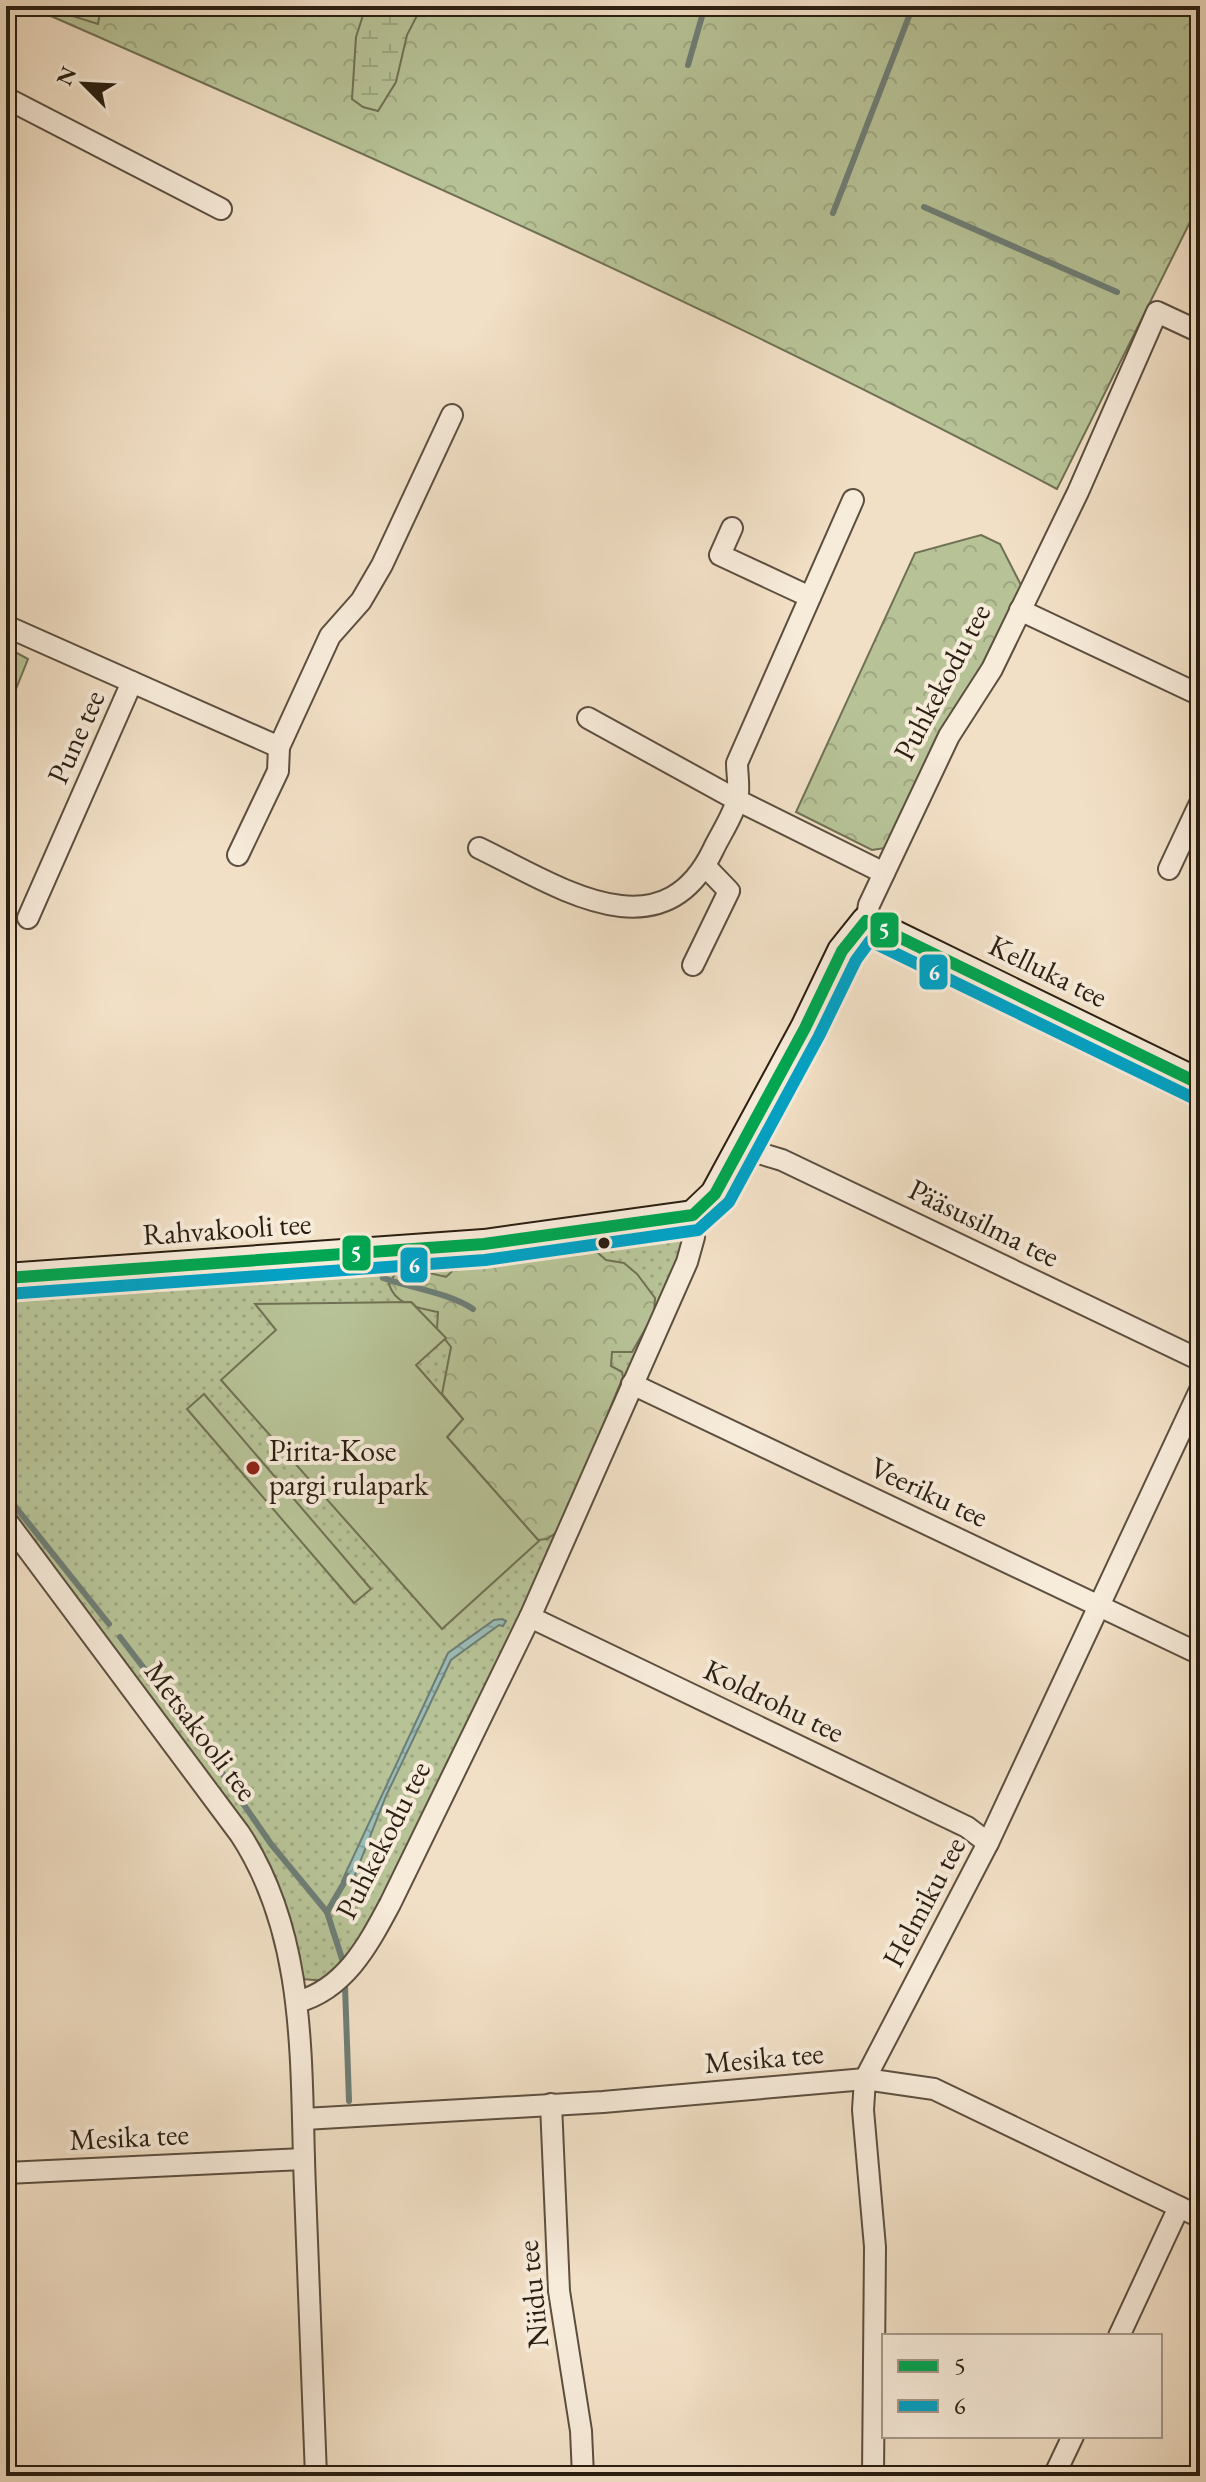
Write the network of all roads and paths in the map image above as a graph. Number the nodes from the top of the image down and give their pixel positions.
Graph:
1 (6, 98) edge
2 (221, 209) dead end
3 (1200, 332) edge
4 (452, 415) dead end
5 (853, 500) dead end
6 (732, 528) dead end
7 (810, 597) junction
8 (1020, 610) junction
9 (6, 626) edge
10 (132, 682) junction
11 (1200, 695) edge
12 (588, 718) dead end
13 (279, 747) junction
14 (737, 800) junction
15 (1200, 803) edge
16 (479, 848) dead end
17 (238, 855) dead end
18 (705, 866) junction
19 (1169, 869) dead end
20 (884, 873) junction
21 (28, 918) dead end
22 (866, 921) junction
23 (693, 965) dead end
24 (1200, 1084) edge
25 (739, 1147) junction
26 (690, 1215) junction
27 (6, 1278) edge
28 (1200, 1360) edge
29 (632, 1384) junction
30 (1200, 1390) edge
31 (6, 1520) edge
32 (1099, 1607) junction
33 (530, 1617) junction
34 (1200, 1654) edge
35 (988, 1843) junction
36 (297, 2002) junction
37 (865, 2079) junction
38 (551, 2104) junction
39 (304, 2119) junction
40 (304, 2159) junction
41 (6, 2173) edge
42 (1179, 2207) junction
43 (1200, 2217) edge
44 (1120, 2334) edge
45 (1072, 2438) edge
46 (316, 2476) edge
47 (583, 2476) edge
48 (873, 2476) edge
49 (1054, 2476) edge

1 - 2 street
3 - 8 street, Puhkekodu tee
4 - 13 street
5 - 7 street
6 - 7 street
7 - 14 street
8 - 11 street
8 - 20 street, Puhkekodu tee
9 - 10 street
10 - 13 street, Pune tee
10 - 21 street, Pune tee
12 - 14 street
13 - 17 street
14 - 18 street
14 - 20 street
15 - 19 street
16 - 18 street
18 - 23 street
20 - 22 street, Puhkekodu tee
22 - 24 street, Kelluka tee
22 - 25 street, Puhkekodu tee
25 - 26 street, Puhkekodu tee
25 - 28 street, Pääsusilma tee
26 - 27 street, Rahvakooli tee
26 - 29 street, Puhkekodu tee
29 - 32 street, Veeriku tee
29 - 33 street, Puhkekodu tee
30 - 32 street, Helmiku tee
31 - 36 street, Metsakooli tee
32 - 34 street, Veeriku tee
32 - 35 street, Helmiku tee
33 - 35 street, Koldrohu tee
33 - 36 street, Puhkekodu tee
35 - 37 street, Helmiku tee
36 - 39 street
37 - 38 street, Mesika tee
37 - 42 street, Mesika tee
37 - 48 street, Helmiku tee
38 - 39 street, Mesika tee
38 - 47 street, Niidu tee
39 - 40 street
40 - 41 street, Mesika tee
40 - 46 street
42 - 43 street, Mesika tee
42 - 44 street
45 - 49 street

